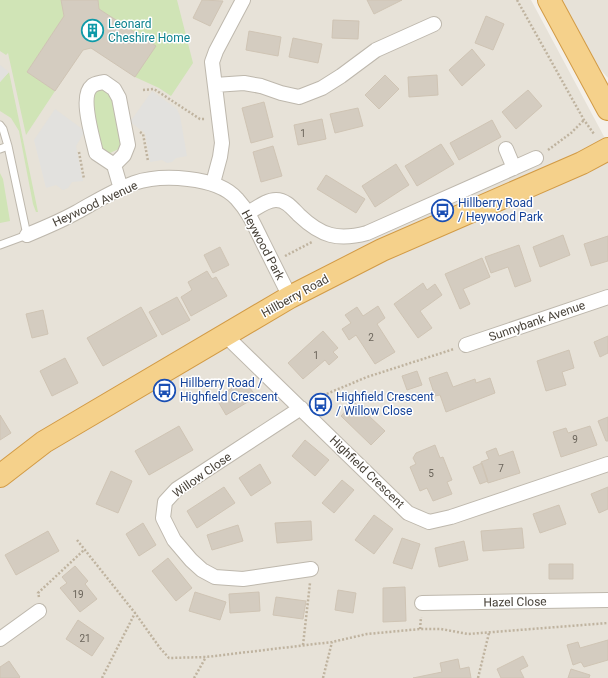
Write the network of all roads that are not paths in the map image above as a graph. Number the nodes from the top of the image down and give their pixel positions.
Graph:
1 (243, 0) edge
2 (549, 0) edge
3 (434, 24) dead end
4 (215, 85) junction
5 (608, 109) edge
6 (0, 125) edge
7 (601, 142) edge
8 (8, 146) junction
9 (0, 149) edge
10 (506, 149) dead end
11 (536, 158) road end
12 (114, 165) junction
13 (514, 168) junction
14 (213, 183) junction
15 (121, 189) junction
16 (248, 213) junction
17 (28, 235) junction
18 (0, 246) edge
19 (290, 297) junction
20 (608, 297) edge
21 (226, 336) junction
22 (466, 345) road end
23 (300, 407) junction
24 (608, 464) edge
25 (0, 476) edge
26 (311, 569) road end
27 (608, 600) edge
28 (422, 603) dead end
29 (39, 611) road end
30 (0, 639) edge

1 - 4 street
2 - 5 highway
3 - 4 street
4 - 14 street
6 - 8 lane
7 - 19 highway, Hillberry Road
8 - 9 lane
8 - 17 lane
10 - 13 street
11 - 13 street
12 - 12 street
12 - 15 street
13 - 16 street
14 - 15 street, Heywood Avenue
14 - 16 street, Heywood Park
15 - 17 street, Heywood Avenue
16 - 19 street, Heywood Park
17 - 18 lane
19 - 21 highway, Hillberry Road
20 - 22 street, Sunnybank Avenue
21 - 23 street, Highfield Crescent
21 - 25 highway, Hillberry Road
23 - 24 street, Highfield Crescent
23 - 26 street, Willow Close
27 - 28 street, Hazel Close
29 - 30 street

